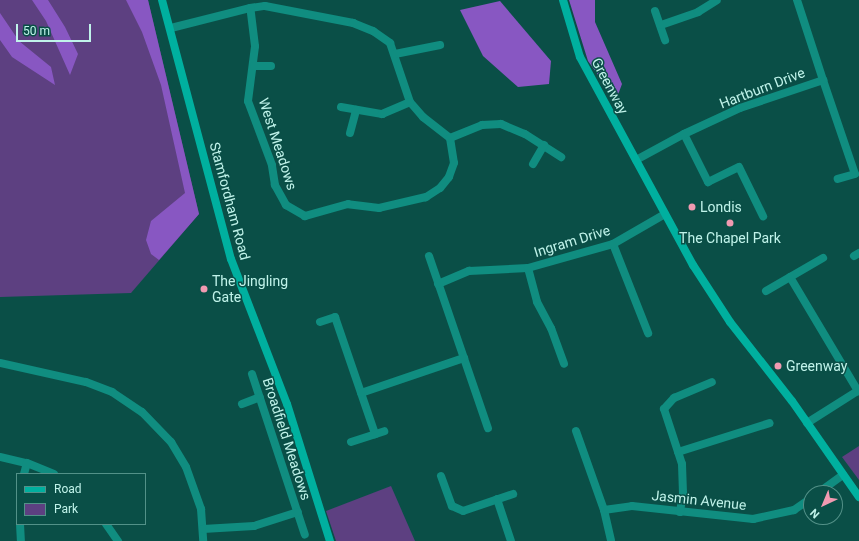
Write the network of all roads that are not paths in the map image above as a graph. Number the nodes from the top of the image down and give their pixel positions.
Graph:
1 (162, 0) edge
2 (563, 0) edge
3 (717, 0) edge
4 (797, 0) edge
5 (250, 8) junction
6 (655, 11) dead end
7 (661, 25) junction
8 (171, 28) junction
9 (665, 40) dead end
10 (440, 45) dead end
11 (395, 54) junction
12 (254, 66) junction
13 (271, 66) dead end
14 (823, 80) junction
15 (410, 102) junction
16 (342, 107) dead end
17 (356, 110) junction
18 (350, 133) dead end
19 (684, 134) junction
20 (450, 138) junction
21 (544, 146) junction
22 (561, 157) dead end
23 (636, 160) junction
24 (534, 164) dead end
25 (838, 179) dead end
26 (665, 214) junction
27 (764, 216) dead end
28 (613, 244) junction
29 (429, 256) dead end
30 (822, 258) dead end
31 (528, 268) junction
32 (790, 277) junction
33 (438, 284) junction
34 (766, 291) dead end
35 (320, 322) dead end
36 (648, 334) dead end
37 (464, 358) junction
38 (0, 363) edge
39 (564, 364) dead end
40 (252, 374) dead end
41 (712, 382) dead end
42 (859, 391) edge
43 (361, 392) junction
44 (260, 397) junction
45 (242, 404) dead end
46 (770, 423) dead end
47 (808, 423) junction
48 (488, 428) dead end
49 (384, 431) dead end
50 (576, 431) dead end
51 (375, 434) junction
52 (351, 442) dead end
53 (678, 452) junction
54 (0, 458) edge
55 (27, 463) junction
56 (24, 473) edge
57 (52, 473) edge
58 (843, 475) junction
59 (441, 476) dead end
60 (829, 485) edge
61 (513, 494) dead end
62 (859, 497) edge
63 (497, 499) junction
64 (803, 504) edge
65 (604, 510) junction
66 (298, 512) junction
67 (680, 512) junction
68 (20, 525) edge
69 (107, 525) edge
70 (203, 529) junction
71 (305, 535) dead end
72 (611, 540) edge
73 (21, 541) edge
74 (118, 541) edge
75 (203, 541) edge
76 (330, 541) edge
77 (511, 541) edge

1 - 8 street, Stamfordham Road
2 - 23 street, Greenway
3 - 7 street
4 - 14 street, Hartburn Drive
5 - 8 street
5 - 11 street
5 - 12 street, West Meadows
6 - 7 street
7 - 9 street
8 - 76 street, Stamfordham Road
10 - 11 street
11 - 15 street
12 - 13 street
12 - 20 street, West Meadows
14 - 19 street, Hartburn Drive
14 - 25 street
15 - 17 street
15 - 20 street
16 - 17 street
17 - 18 street
19 - 23 street, Hartburn Drive
19 - 27 street
20 - 21 street
21 - 22 street
21 - 24 street
23 - 26 street, Greenway
26 - 28 street, Ingram Drive
26 - 47 street, Greenway
28 - 31 street, Ingram Drive
28 - 36 street
29 - 33 street
30 - 32 street
31 - 33 street, Ingram Drive
31 - 39 street, Ingram Drive
32 - 34 street
32 - 42 street
33 - 37 street
35 - 43 street
37 - 43 street
37 - 48 street
38 - 70 street
40 - 44 street, Broadfield Meadows
41 - 53 street
42 - 47 street
43 - 51 street
44 - 45 street
44 - 66 street, Broadfield Meadows
46 - 53 street
47 - 58 street, Greenway
49 - 51 street
50 - 65 street
51 - 52 street
53 - 67 street
54 - 55 street
55 - 56 street
55 - 57 street
58 - 60 street
58 - 62 street, Greenway
59 - 63 street
61 - 63 street
63 - 77 street
64 - 67 street, Jasmin Avenue
65 - 67 street, Jasmin Avenue
65 - 72 street
66 - 70 street, Broadfield Meadows
66 - 71 street, Broadfield Meadows
68 - 73 street
69 - 74 street
70 - 75 street

